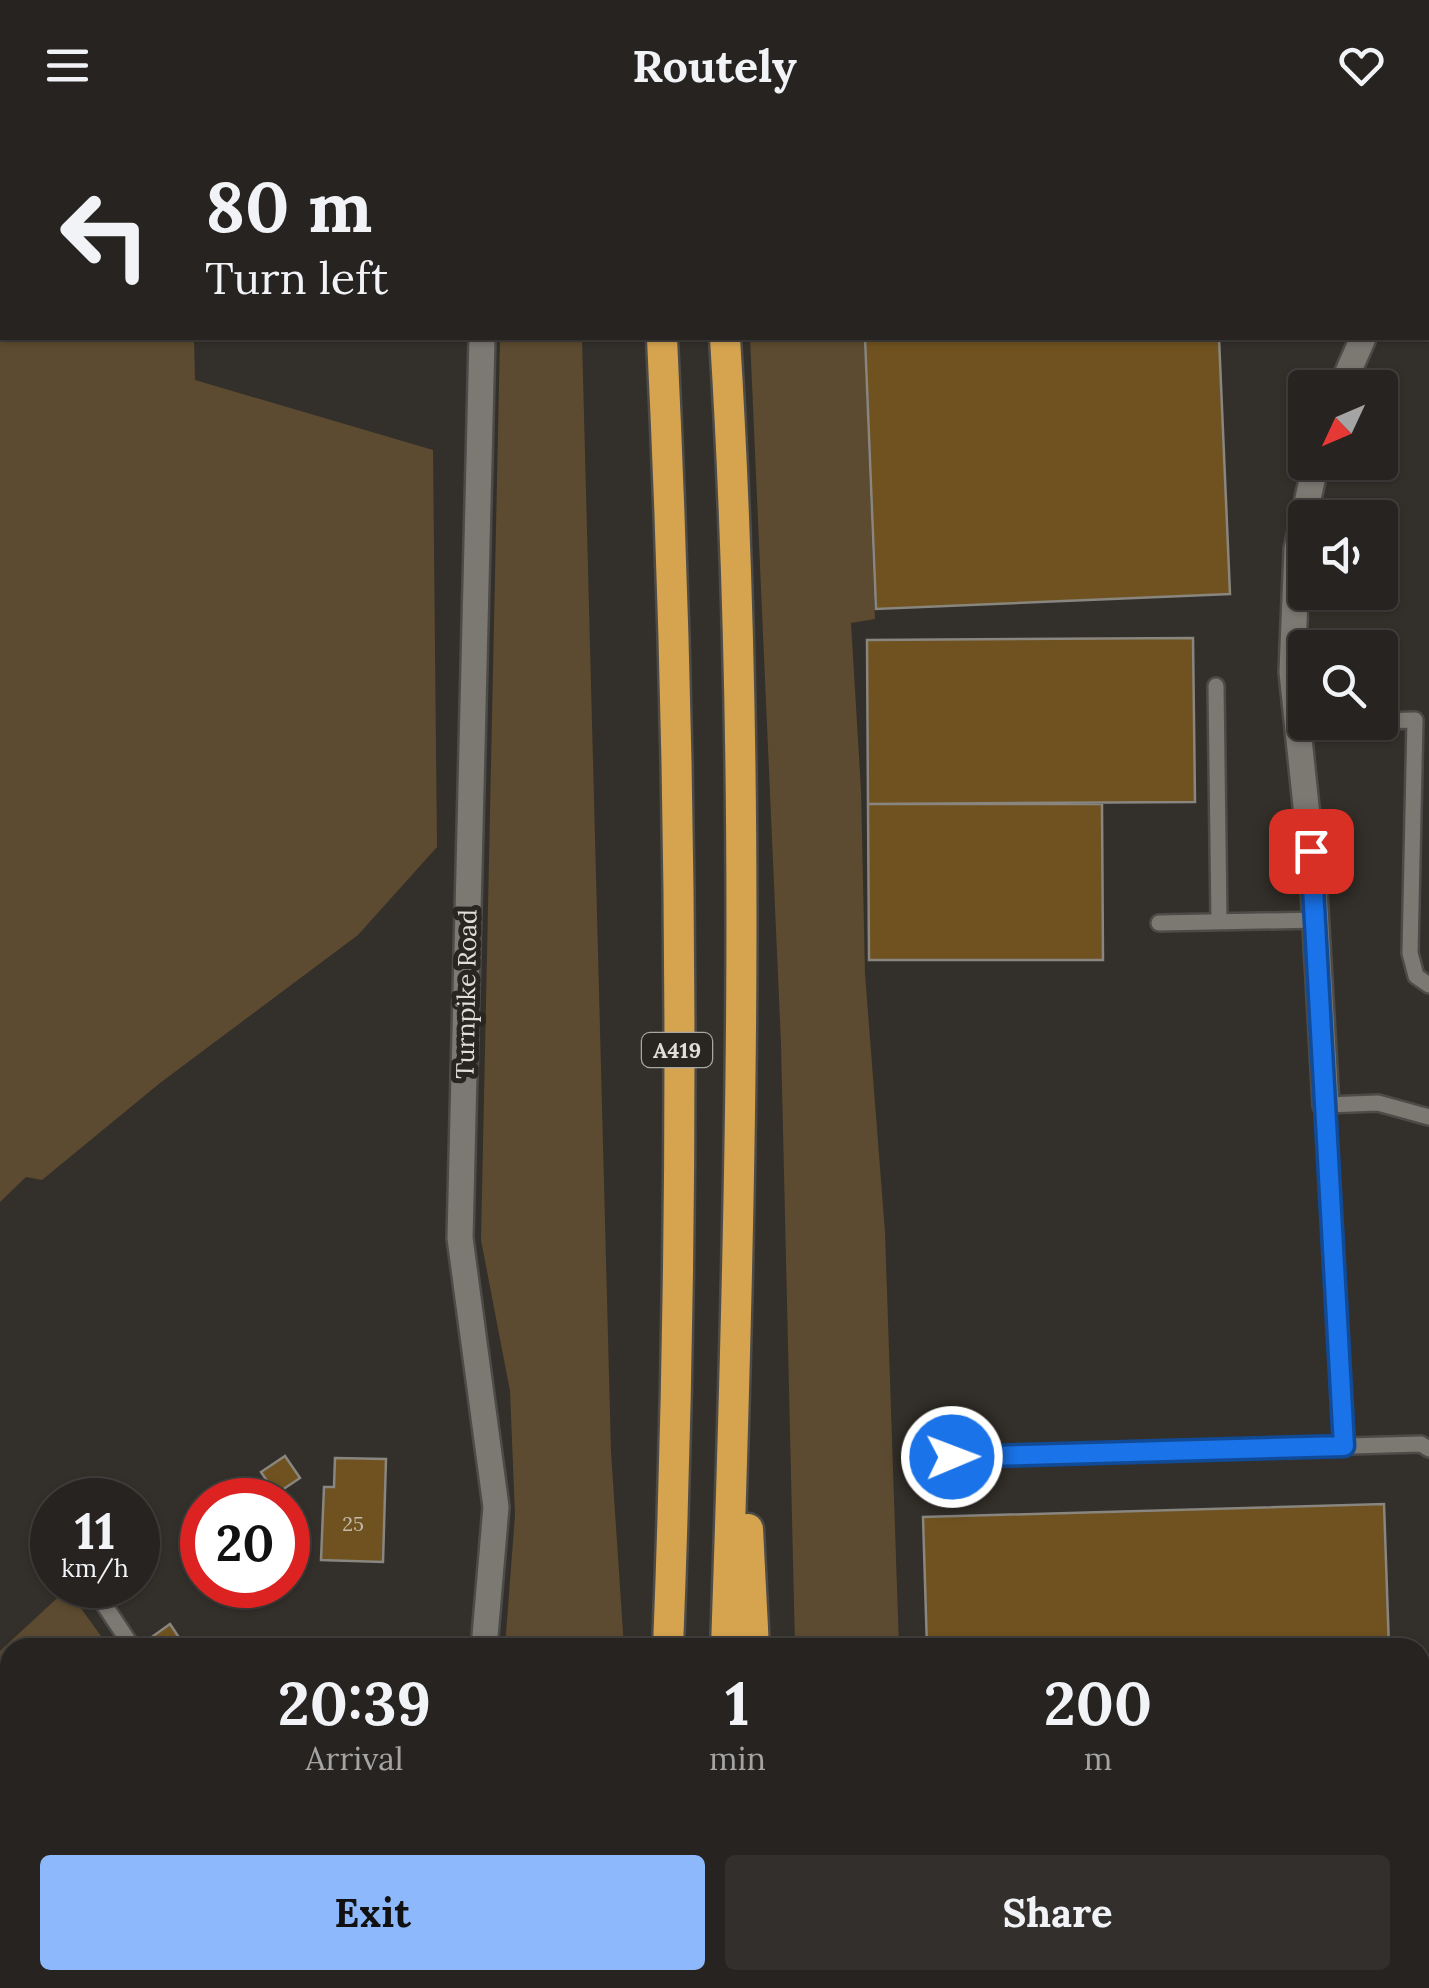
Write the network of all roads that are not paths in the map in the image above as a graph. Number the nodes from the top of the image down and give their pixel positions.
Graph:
1 (482, 340) edge
2 (662, 340) edge
3 (725, 340) edge
4 (1362, 340) edge
5 (1349, 370) edge
6 (1312, 480) edge
7 (1293, 630) edge
8 (1216, 686) dead end
9 (1398, 720) edge
10 (1298, 740) edge
11 (1316, 920) junction
12 (1158, 922) dead end
13 (1219, 922) junction
14 (1429, 985) edge
15 (1326, 1105) junction
16 (1429, 1117) edge
17 (738, 1317) junction
18 (1344, 1446) junction
19 (1429, 1449) edge
20 (952, 1457) dead end
21 (106, 1608) edge
22 (126, 1638) edge
23 (485, 1638) edge
24 (668, 1638) edge
25 (726, 1638) edge
26 (754, 1638) edge

1 - 23 street, Turnpike Road
2 - 24 highway, A419
3 - 17 highway, A419
4 - 5 street
6 - 7 street
8 - 13 lane
9 - 14 lane
10 - 11 street
11 - 13 lane
11 - 15 street
12 - 13 lane
15 - 16 lane
15 - 18 lane
17 - 25 highway, A419
17 - 26 highway, A419
18 - 19 lane
18 - 20 lane
21 - 22 lane

